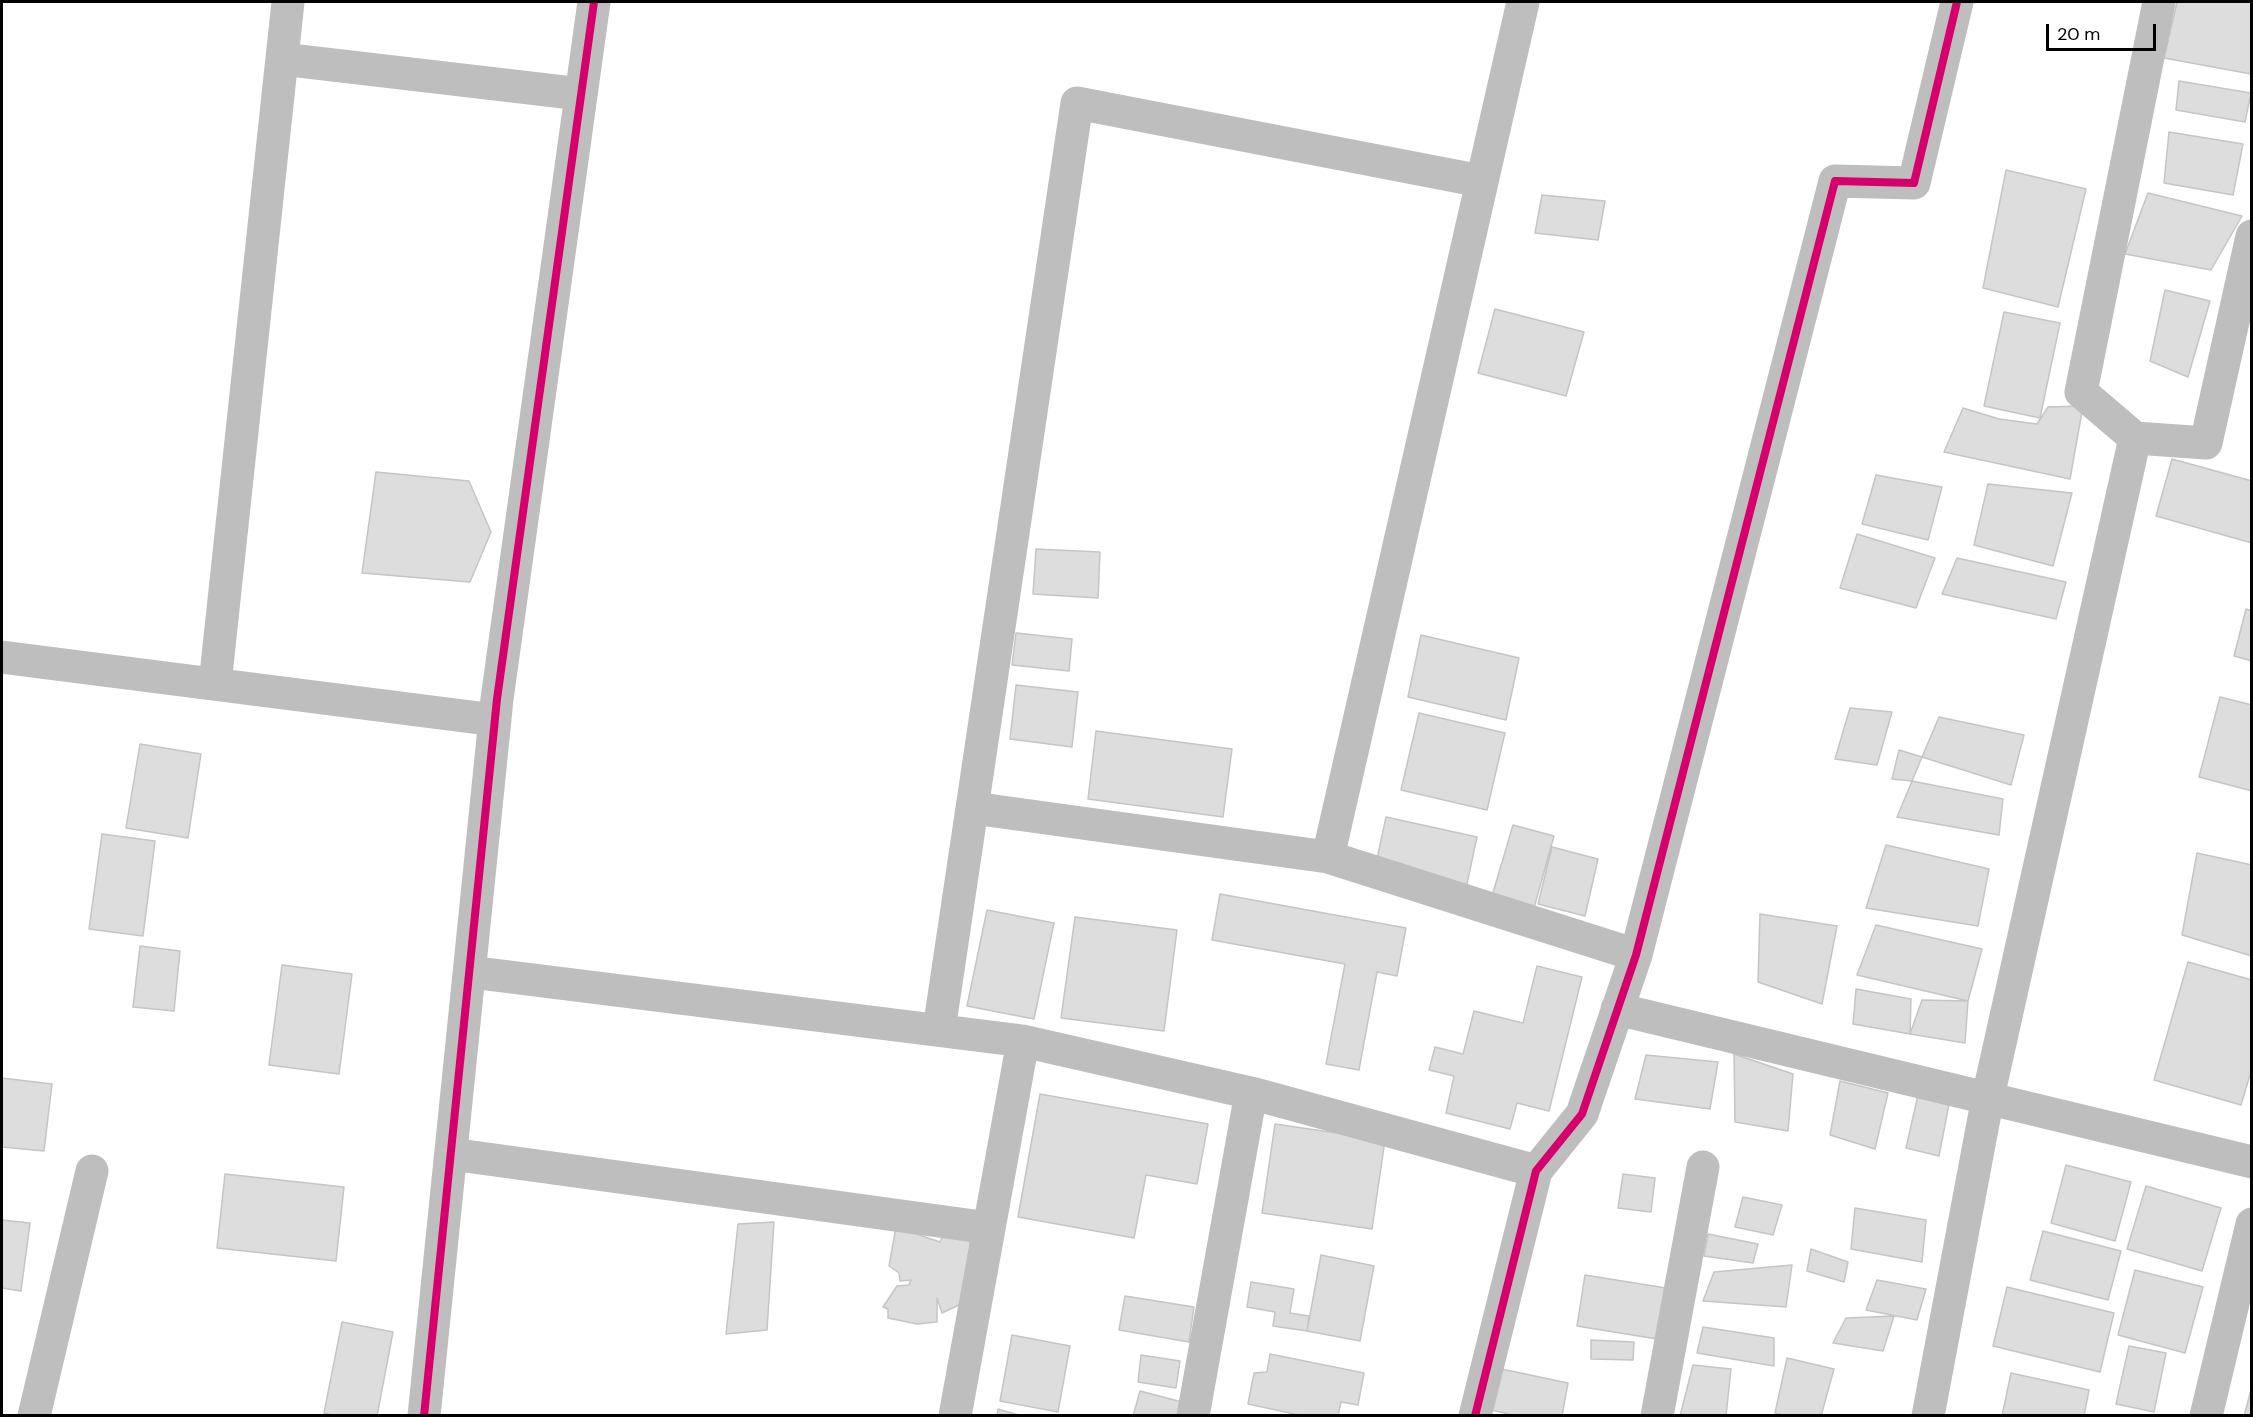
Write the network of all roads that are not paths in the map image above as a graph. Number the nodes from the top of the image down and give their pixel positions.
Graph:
1 (288, 2) edge
2 (594, 2) edge
3 (1523, 2) edge
4 (1957, 2) edge
5 (2159, 2) edge
6 (282, 59) junction
7 (581, 94) junction
8 (1481, 181) junction
9 (2252, 236) edge
10 (2135, 438) junction
11 (2, 657) edge
12 (215, 684) junction
13 (495, 720) junction
14 (973, 808) junction
15 (1328, 857) junction
16 (1636, 955) junction
17 (470, 972) junction
18 (1617, 1009) junction
19 (939, 1030) junction
20 (1023, 1041) junction
21 (1251, 1093) junction
22 (1988, 1097) junction
23 (451, 1154) junction
24 (2252, 1162) edge
25 (1704, 1167) dead end
26 (92, 1171) dead end
27 (1536, 1171) junction
28 (2252, 1224) edge
29 (989, 1228) junction
30 (34, 1416) edge
31 (424, 1416) edge
32 (955, 1416) edge
33 (1193, 1416) edge
34 (1475, 1416) edge
35 (1656, 1416) edge
36 (1928, 1416) edge
37 (2206, 1416) edge

1 - 6 street
2 - 7 street
3 - 8 street
4 - 16 street
5 - 10 street
6 - 7 street
6 - 12 street
7 - 13 street
8 - 14 street
8 - 15 street
9 - 10 street
10 - 22 street
11 - 12 street
12 - 13 street
13 - 17 street
14 - 15 street
14 - 19 street
15 - 16 street
16 - 18 street
17 - 19 street
17 - 23 street
18 - 22 street
18 - 27 street
19 - 20 street
20 - 21 street
20 - 29 street
21 - 27 street
21 - 33 street
22 - 24 street
22 - 36 street
23 - 29 street
23 - 31 street
25 - 35 street
26 - 30 street
27 - 34 street
28 - 37 street
29 - 32 street

